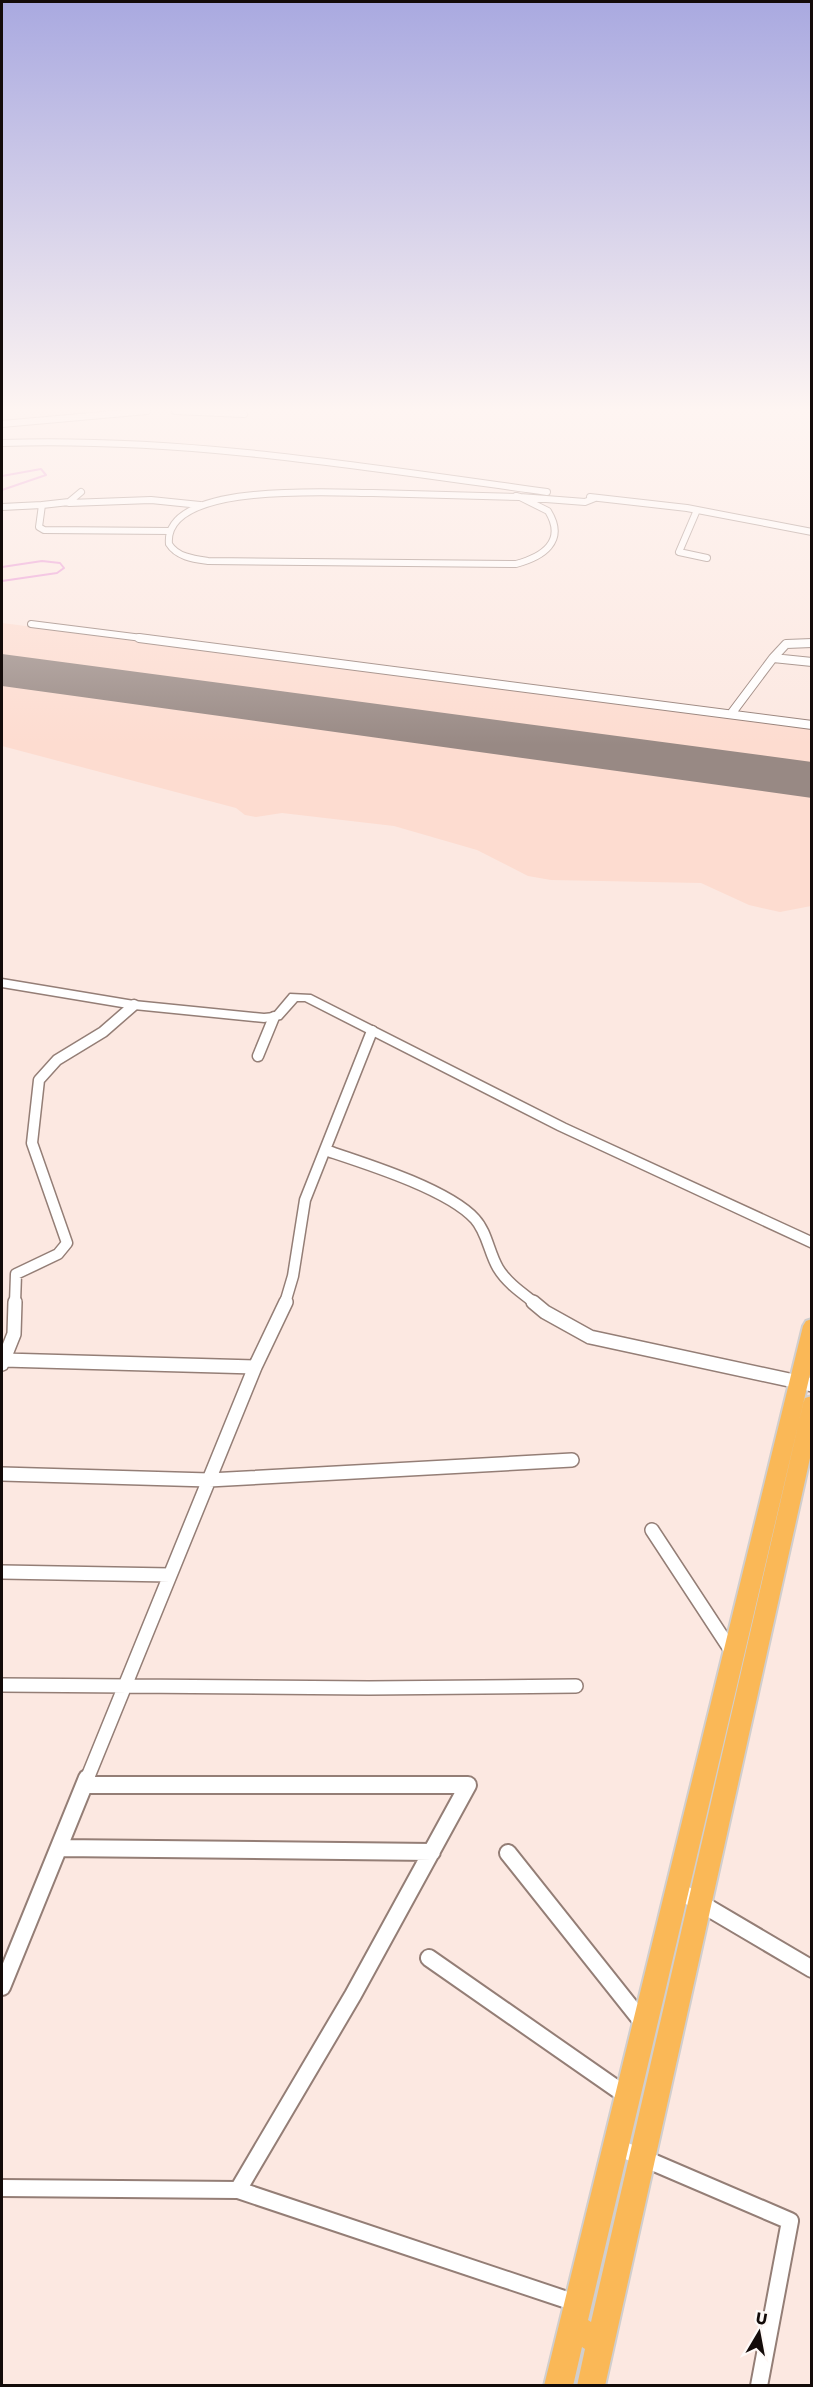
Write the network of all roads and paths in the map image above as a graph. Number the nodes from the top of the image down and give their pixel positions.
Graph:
1 (40, 522) edge
2 (176, 522) edge
3 (554, 522) edge
4 (692, 522) edge
5 (762, 522) edge
6 (170, 531) junction
7 (812, 532) edge
8 (707, 558) dead end
9 (31, 624) dead end
10 (812, 643) edge
11 (774, 658) junction
12 (812, 662) edge
13 (731, 714) junction
14 (812, 724) edge
15 (2, 983) edge
16 (134, 1005) junction
17 (274, 1017) junction
18 (372, 1031) junction
19 (258, 1056) dead end
20 (325, 1150) junction
21 (812, 1244) edge
22 (812, 1326) edge
23 (3, 1362) edge
24 (255, 1367) junction
25 (806, 1383) edge
26 (812, 1404) edge
27 (572, 1460) dead end
28 (2, 1473) edge
29 (209, 1480) junction
30 (652, 1530) dead end
31 (2, 1572) edge
32 (170, 1575) junction
33 (732, 1652) junction
34 (2, 1685) edge
35 (125, 1686) junction
36 (576, 1686) dead end
37 (712, 1742) junction
38 (734, 1750) junction
39 (84, 1785) junction
40 (59, 1848) junction
41 (432, 1852) junction
42 (508, 1853) dead end
43 (678, 1890) junction
44 (701, 1903) junction
45 (429, 1958) dead end
46 (812, 1969) edge
47 (2, 1987) edge
48 (645, 2025) junction
49 (668, 2038) junction
50 (627, 2097) junction
51 (615, 2145) junction
52 (642, 2158) junction
53 (2, 2188) edge
54 (238, 2190) junction
55 (573, 2315) junction
56 (600, 2342) junction
57 (558, 2385) edge
58 (591, 2385) edge
59 (759, 2385) edge

1 - 6 street
2 - 6 street
3 - 6 street
4 - 8 street
5 - 7 street
9 - 13 street
10 - 11 street
11 - 12 street
11 - 13 street
13 - 14 street
15 - 16 street
16 - 17 street
16 - 23 street
17 - 18 street
17 - 19 street
18 - 20 street
18 - 21 street
20 - 24 street
20 - 25 street
22 - 25 highway
23 - 24 street
24 - 29 street
25 - 33 highway
26 - 38 highway
27 - 29 street
28 - 29 street
29 - 32 street
30 - 33 street
31 - 32 street
32 - 35 street
33 - 37 highway
34 - 35 street
35 - 36 street
35 - 39 street
37 - 38 highway
37 - 43 highway
38 - 44 highway
39 - 40 street
39 - 41 street
40 - 41 street
40 - 47 street
41 - 54 street
42 - 48 street
43 - 44 street
43 - 48 highway
44 - 46 street
44 - 49 highway
45 - 50 street
48 - 49 highway
48 - 50 highway
49 - 52 highway
50 - 51 highway
51 - 52 street
51 - 55 highway
52 - 56 highway
52 - 59 street
53 - 54 street
54 - 55 street
55 - 56 highway
55 - 57 highway
56 - 58 highway

